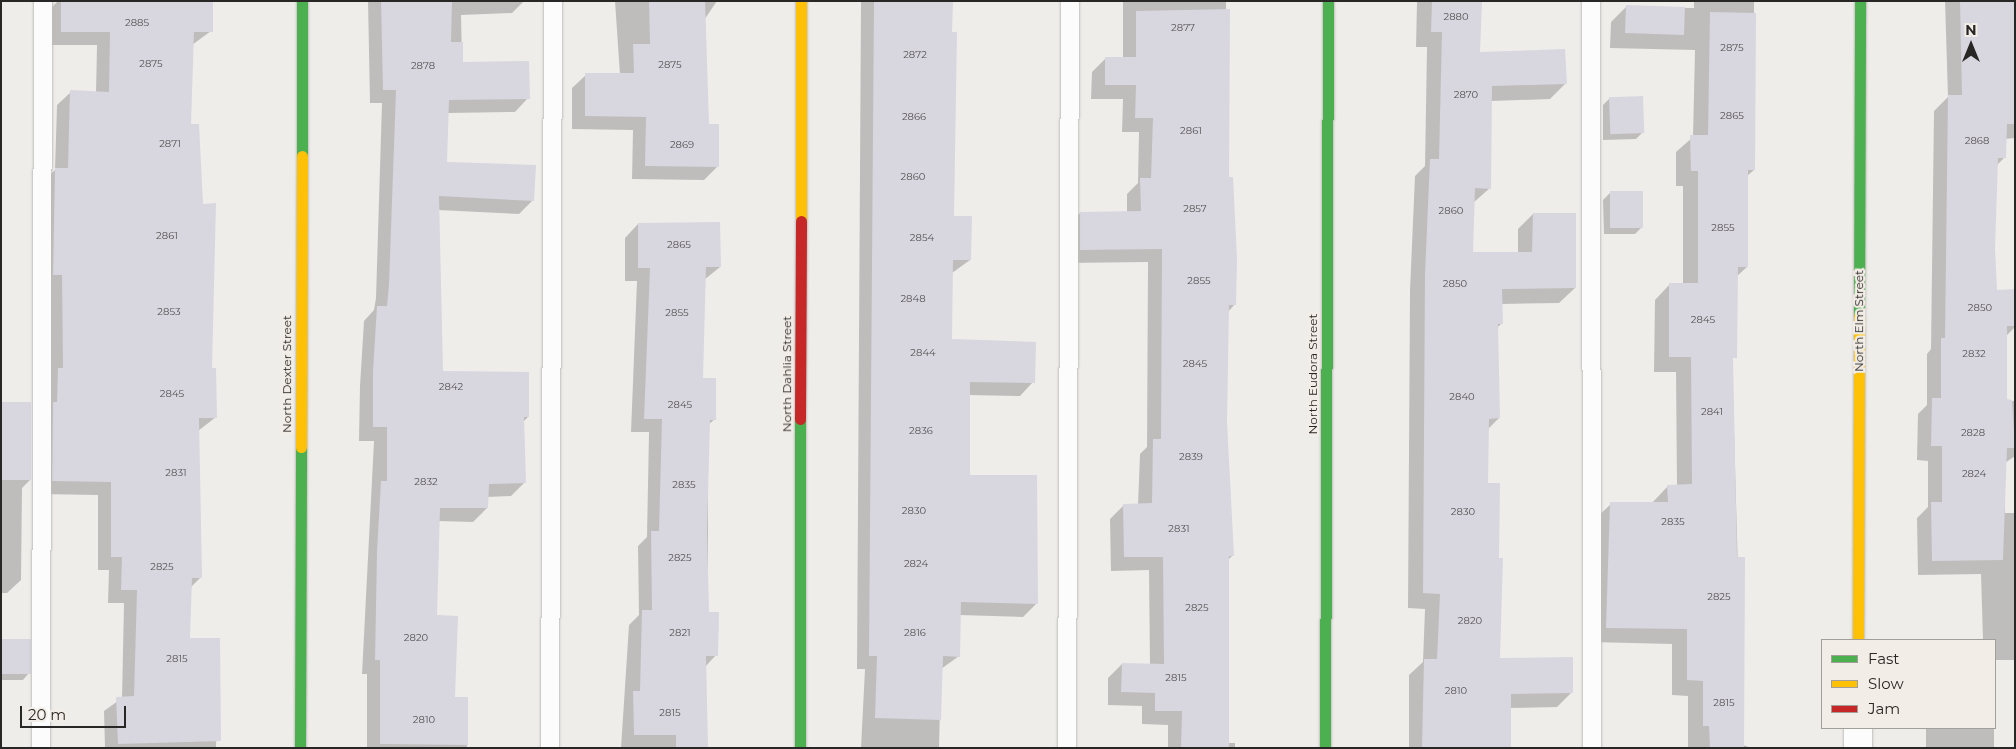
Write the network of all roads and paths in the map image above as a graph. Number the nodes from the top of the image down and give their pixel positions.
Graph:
1 (43, 1) edge
2 (302, 1) edge
3 (553, 1) edge
4 (800, 1) edge
5 (1070, 1) edge
6 (1328, 1) edge
7 (1591, 1) edge
8 (1860, 1) edge
9 (1858, 639) edge
10 (1858, 729) edge
11 (41, 748) edge
12 (300, 748) edge
13 (550, 748) edge
14 (800, 748) edge
15 (1067, 748) edge
16 (1325, 748) edge
17 (1592, 748) edge
18 (1858, 748) edge

1 - 11 lane
2 - 12 street, North Dexter Street
3 - 13 lane
4 - 14 street, North Dahlia Street
5 - 15 lane
6 - 16 street, North Eudora Street
7 - 17 lane
8 - 9 street, North Elm Street
10 - 18 street

